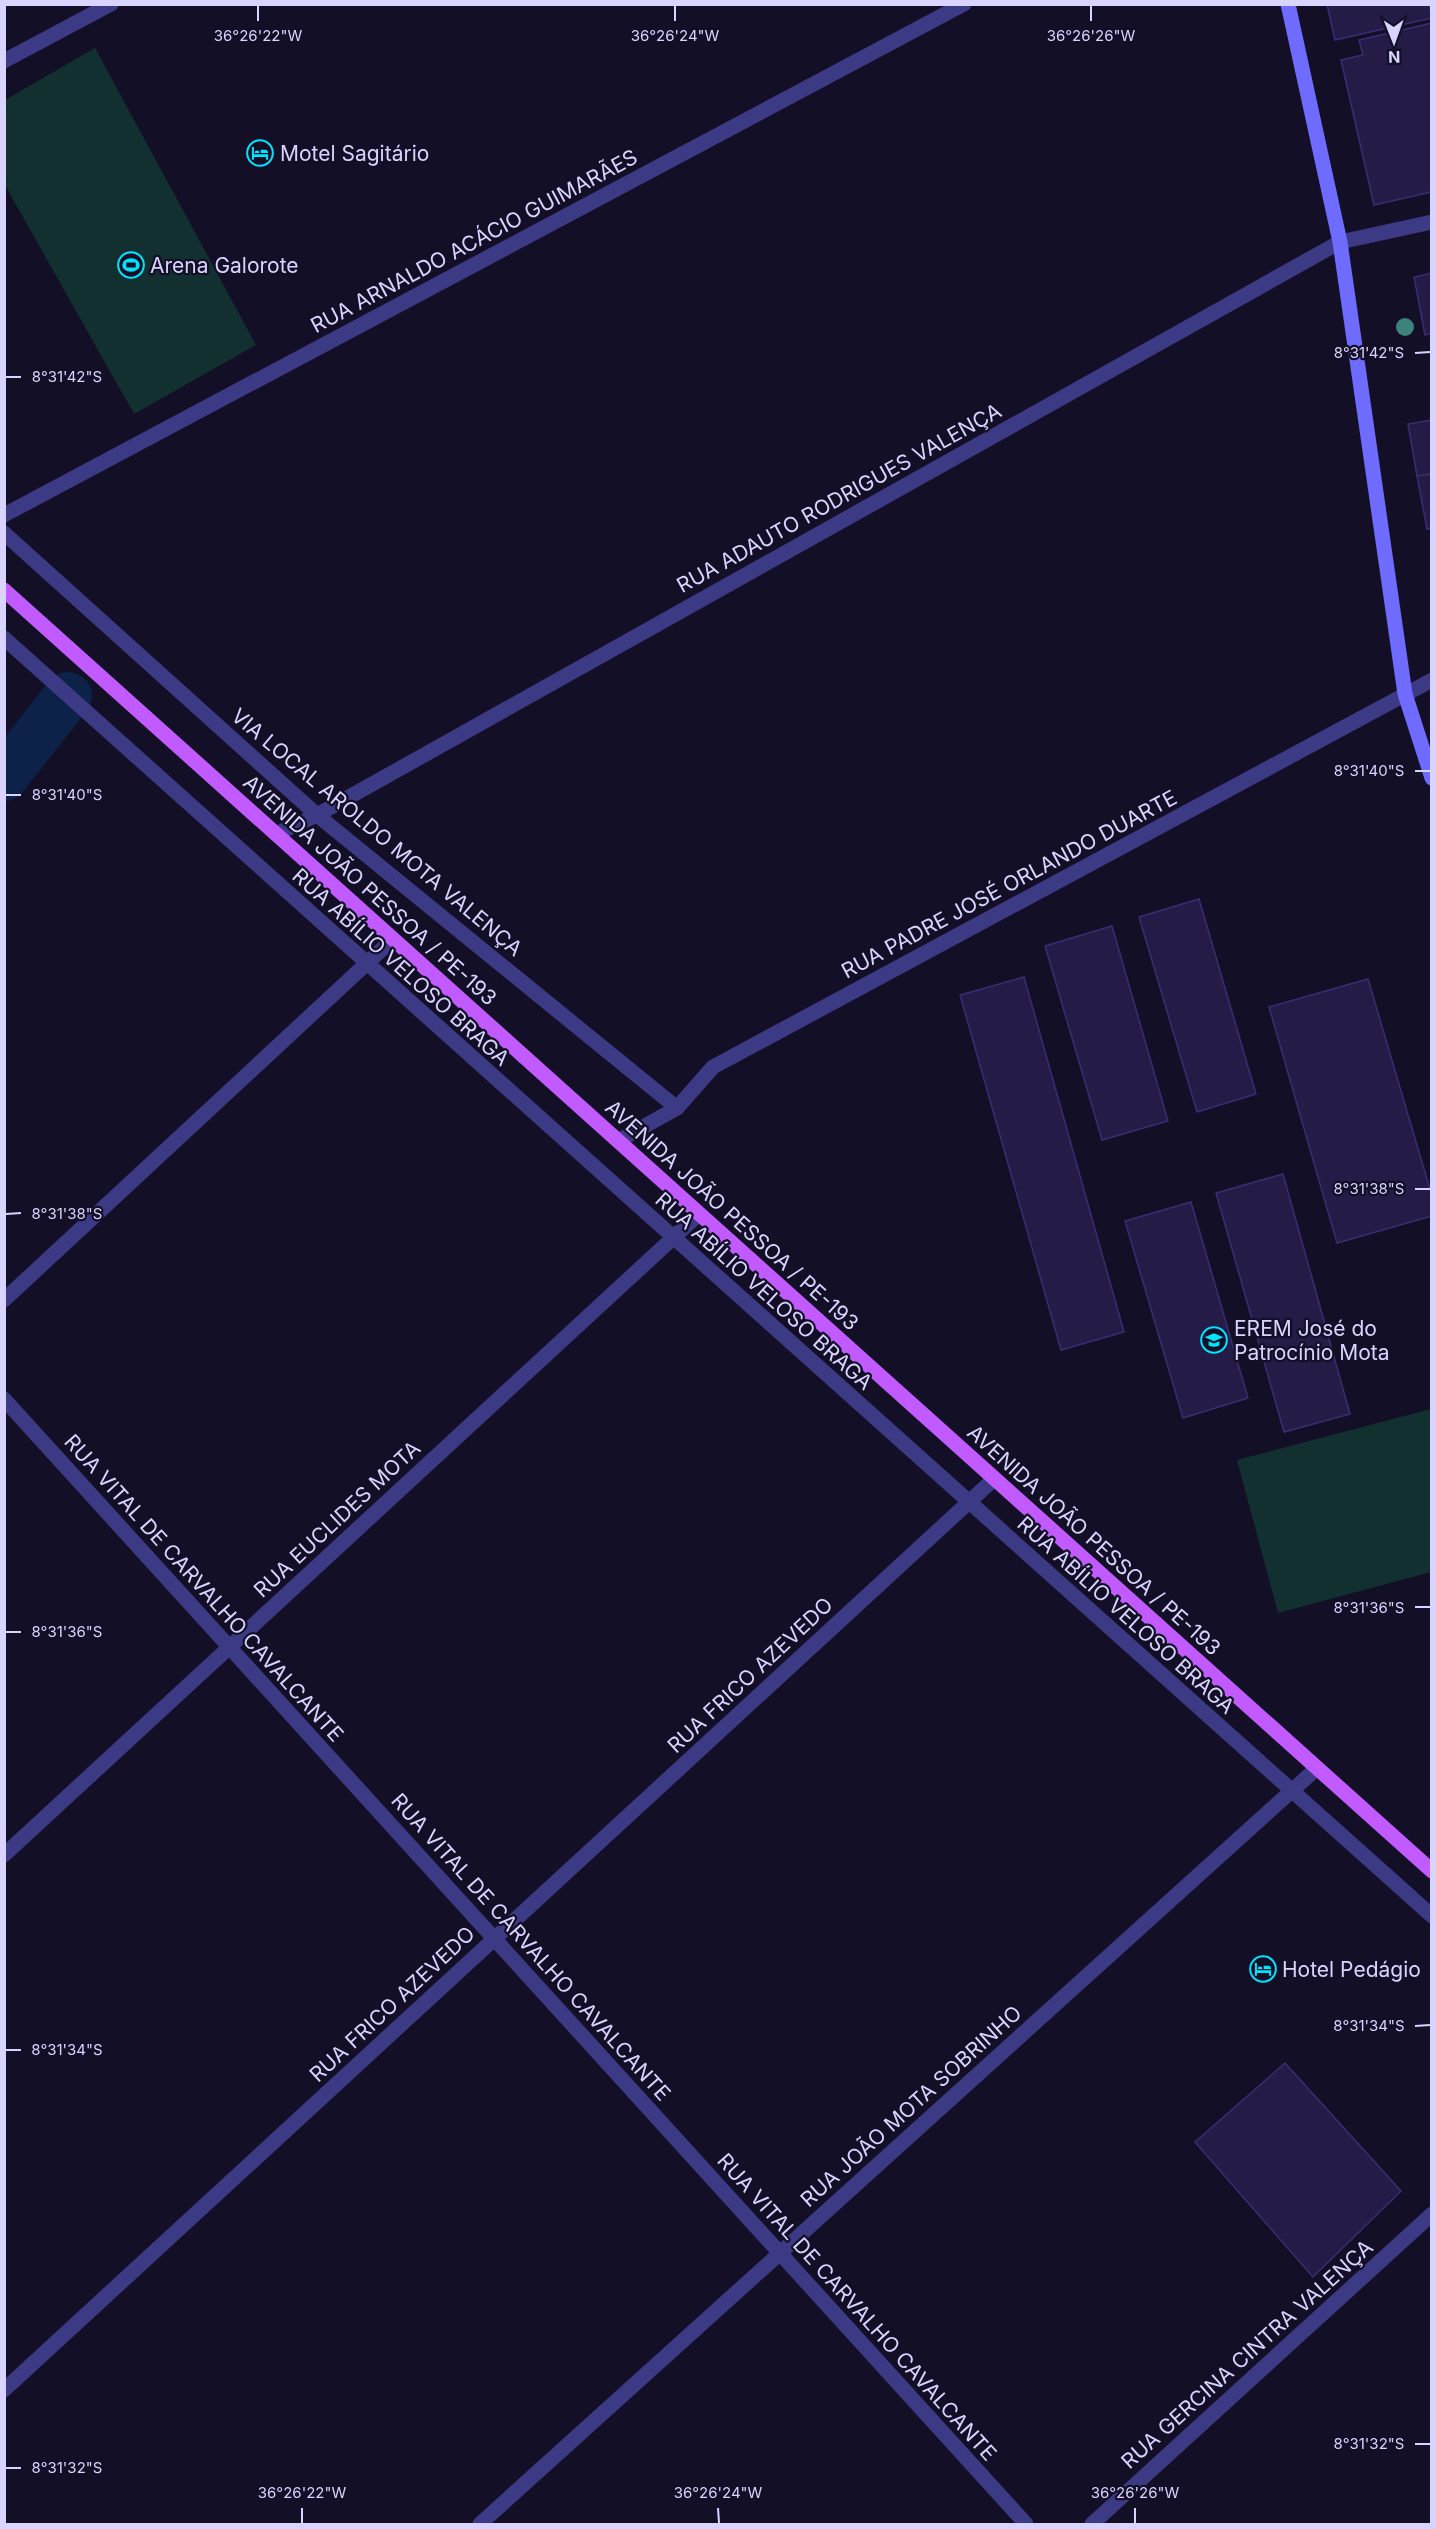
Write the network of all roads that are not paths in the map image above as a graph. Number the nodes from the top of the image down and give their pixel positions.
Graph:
1 (111, 4) edge
2 (964, 4) edge
3 (1288, 4) edge
4 (4, 61) edge
5 (1431, 222) edge
6 (1340, 242) junction
7 (4, 515) edge
8 (4, 533) edge
9 (4, 590) edge
10 (4, 638) edge
11 (1431, 680) edge
12 (1405, 694) junction
13 (1431, 778) edge
14 (317, 815) junction
15 (276, 834) junction
16 (393, 939) junction
17 (366, 964) junction
18 (676, 1108) junction
19 (618, 1141) junction
20 (699, 1214) junction
21 (673, 1238) junction
22 (4, 1300) edge
23 (4, 1398) edge
24 (994, 1479) junction
25 (968, 1502) junction
26 (230, 1647) junction
27 (1317, 1768) junction
28 (1290, 1790) junction
29 (4, 1855) edge
30 (1431, 1871) edge
31 (1431, 1916) edge
32 (495, 1939) junction
33 (1431, 2214) edge
34 (780, 2253) junction
35 (4, 2390) edge
36 (480, 2524) edge
37 (1026, 2524) edge
38 (1092, 2524) edge

1 - 4 street
2 - 7 street, RUA ARNALDO ACÁCIO GUIMARÃES
3 - 6 street
5 - 6 street, RUA ADAUTO RODRIGUES VALENÇA
6 - 12 street
6 - 14 street, RUA ADAUTO RODRIGUES VALENÇA
8 - 14 street, VIA LOCAL AROLDO MOTA VALENÇA
9 - 15 main road, AVENIDA JOÃO PESSOA / PE-193
10 - 17 street, RUA ABÍLIO VELOSO BRAGA
11 - 12 street, RUA PADRE JOSÉ ORLANDO DUARTE
12 - 13 street
12 - 18 street, RUA PADRE JOSÉ ORLANDO DUARTE
14 - 15 street, RUA ADAUTO RODRIGUES VALENÇA
14 - 18 street, VIA LOCAL AROLDO MOTA VALENÇA
15 - 16 main road, AVENIDA JOÃO PESSOA / PE-193
16 - 17 street
16 - 19 main road, AVENIDA JOÃO PESSOA / PE-193
17 - 21 street, RUA ABÍLIO VELOSO BRAGA
17 - 22 street
18 - 19 street, RUA PADRE JOSÉ ORLANDO DUARTE
19 - 20 main road, AVENIDA JOÃO PESSOA / PE-193
20 - 21 street, RUA EUCLIDES MOTA
20 - 24 main road, AVENIDA JOÃO PESSOA / PE-193
21 - 25 street, RUA ABÍLIO VELOSO BRAGA
21 - 26 street, RUA EUCLIDES MOTA
23 - 26 street, RUA VITAL DE CARVALHO CAVALCANTE
24 - 25 street, RUA FRICO AZEVEDO
24 - 27 main road, AVENIDA JOÃO PESSOA / PE-193
25 - 28 street, RUA ABÍLIO VELOSO BRAGA
25 - 32 street, RUA FRICO AZEVEDO
26 - 29 street, RUA EUCLIDES MOTA
26 - 32 street, RUA VITAL DE CARVALHO CAVALCANTE
27 - 28 street, RUA JOÃO MOTA SOBRINHO
27 - 30 main road, AVENIDA JOÃO PESSOA / PE-193
28 - 31 street, RUA ABÍLIO VELOSO BRAGA
28 - 34 street, RUA JOÃO MOTA SOBRINHO
32 - 34 street, RUA VITAL DE CARVALHO CAVALCANTE
32 - 35 street, RUA FRICO AZEVEDO
33 - 38 street, RUA GERCINA CINTRA VALENÇA
34 - 36 street, RUA JOÃO MOTA SOBRINHO
34 - 37 street, RUA VITAL DE CARVALHO CAVALCANTE

